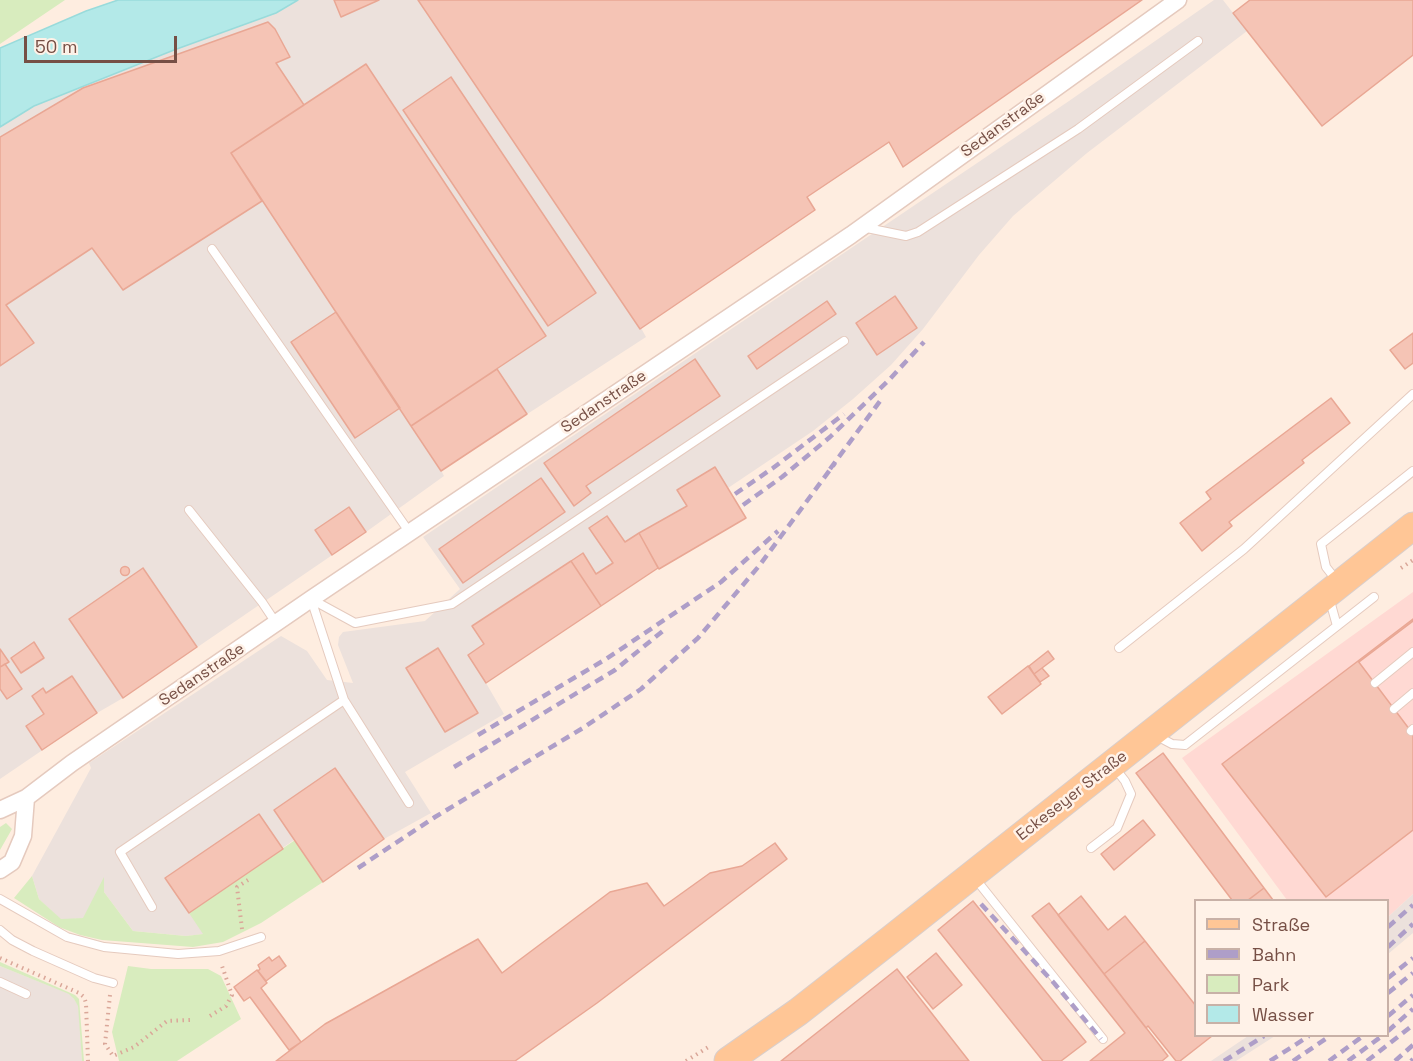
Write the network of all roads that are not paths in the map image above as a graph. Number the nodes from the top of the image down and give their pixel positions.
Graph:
1 (1178, 0) edge
2 (1197, 41) dead end
3 (861, 227) junction
4 (212, 249) dead end
5 (844, 341) dead end
6 (1413, 394) edge
7 (1413, 471) edge
8 (189, 510) dead end
9 (1413, 526) edge
10 (410, 533) junction
11 (1334, 588) junction
12 (1374, 597) dead end
13 (311, 599) junction
14 (276, 623) junction
15 (1337, 626) junction
16 (1119, 648) dead end
17 (1413, 652) edge
18 (1375, 683) dead end
19 (1413, 693) edge
20 (344, 700) junction
21 (1394, 709) dead end
22 (1151, 733) junction
23 (1112, 764) junction
24 (26, 798) junction
25 (410, 802) dead end
26 (0, 810) edge
27 (1091, 849) dead end
28 (0, 870) edge
29 (972, 874) junction
30 (0, 899) edge
31 (152, 907) dead end
32 (0, 930) edge
33 (261, 937) dead end
34 (0, 982) edge
35 (112, 982) road end
36 (26, 994) dead end
37 (1103, 1039) dead end
38 (728, 1061) edge

1 - 3 street, Sedanstraße
2 - 3 lane
3 - 10 street, Sedanstraße
4 - 10 lane
5 - 13 lane
6 - 16 lane
7 - 11 lane
8 - 14 lane
9 - 11 main road, Eckeseyer Straße
10 - 13 street, Sedanstraße
11 - 15 lane
11 - 22 main road, Eckeseyer Straße
12 - 15 lane
13 - 14 street, Sedanstraße
13 - 20 lane
14 - 24 street, Sedanstraße
15 - 22 lane
17 - 18 lane
19 - 21 lane
20 - 25 lane
20 - 31 lane
22 - 23 main road, Eckeseyer Straße
23 - 27 lane
23 - 29 main road, Eckeseyer Straße
24 - 26 street, Sedanstraße
24 - 28 street
29 - 37 lane
29 - 38 main road, Eckeseyer Straße
30 - 33 lane
32 - 35 lane
34 - 36 lane

